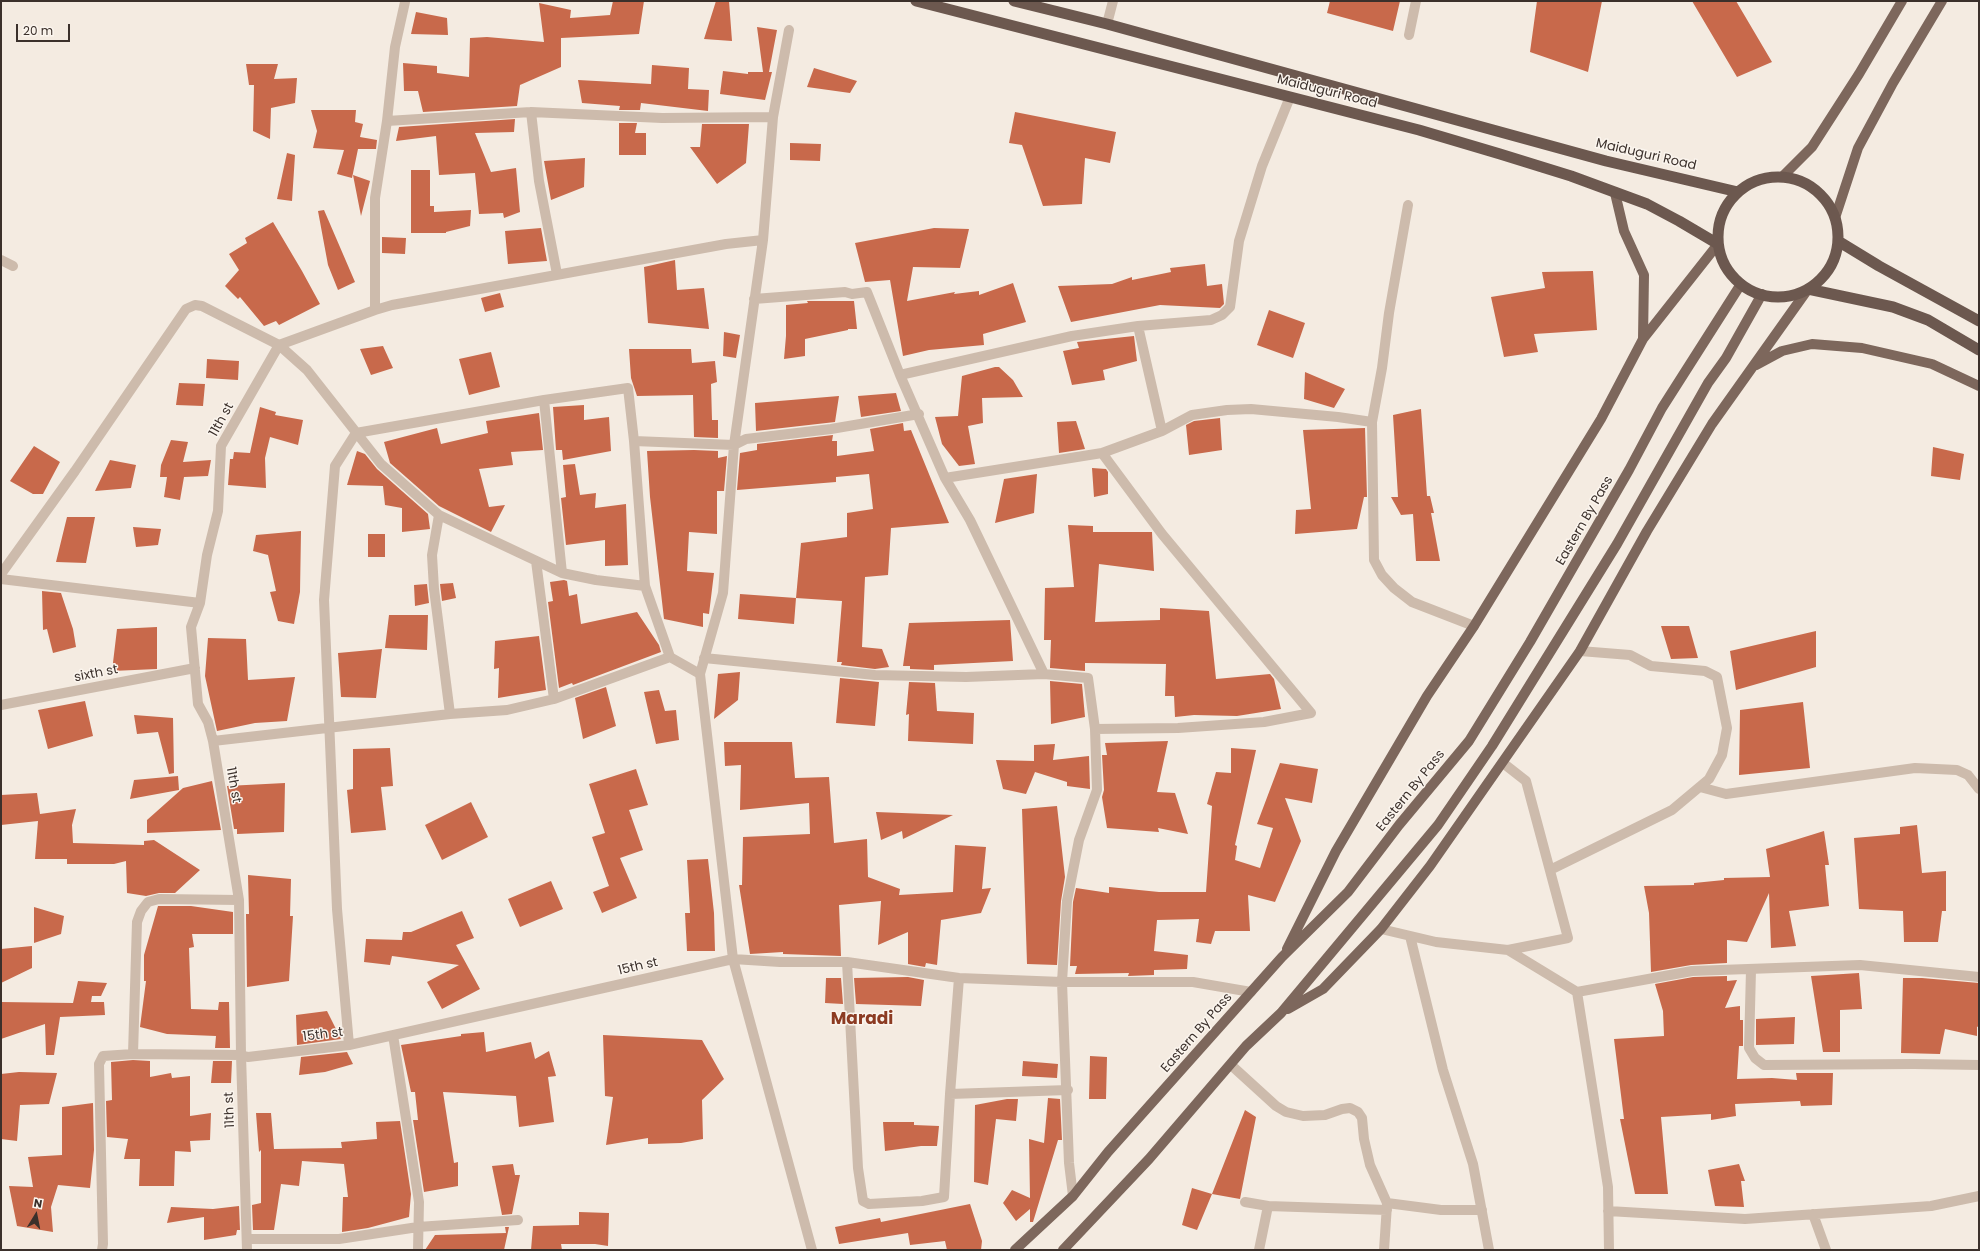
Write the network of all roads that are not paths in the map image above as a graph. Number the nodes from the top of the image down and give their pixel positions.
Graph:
1 (916, 1) edge
2 (1014, 1) edge
3 (1113, 1) edge
4 (1416, 1) edge
5 (1902, 1) edge
6 (1942, 1) edge
7 (405, 2) edge
8 (1107, 24) junction
9 (789, 30) dead end
10 (1409, 35) dead end
11 (1290, 97) junction
12 (530, 112) junction
13 (773, 117) junction
14 (387, 121) junction
15 (1782, 177) junction
16 (1738, 192) junction
17 (1615, 193) junction
18 (1408, 205) dead end
19 (1835, 218) junction
20 (763, 240) junction
21 (1838, 241) junction
22 (1718, 244) junction
23 (1, 260) edge
24 (14, 266) dead end
25 (557, 274) junction
26 (1741, 284) junction
27 (1808, 289) junction
28 (1762, 294) junction
29 (754, 298) junction
30 (374, 310) junction
31 (1979, 321) edge
32 (1138, 326) junction
33 (1643, 339) junction
34 (279, 345) junction
35 (1979, 350) edge
36 (1754, 366) junction
37 (900, 375) junction
38 (1979, 386) edge
39 (544, 400) junction
40 (918, 414) junction
41 (1372, 422) junction
42 (1162, 431) junction
43 (356, 433) junction
44 (634, 441) junction
45 (734, 445) junction
46 (1102, 453) junction
47 (945, 478) junction
48 (438, 515) junction
49 (536, 561) junction
50 (562, 573) junction
51 (1, 574) edge
52 (1, 579) edge
53 (646, 586) junction
54 (200, 603) junction
55 (1474, 626) junction
56 (1580, 652) junction
57 (670, 657) junction
58 (704, 658) junction
59 (195, 668) junction
60 (700, 674) junction
61 (1044, 674) junction
62 (554, 699) junction
63 (1, 705) edge
64 (450, 714) junction
65 (330, 726) junction
66 (1095, 729) junction
67 (213, 741) junction
68 (1503, 763) junction
69 (1700, 787) junction
70 (1979, 789) edge
71 (1550, 870) junction
72 (240, 900) junction
73 (1381, 929) junction
74 (1410, 936) junction
75 (1508, 950) junction
76 (1282, 957) junction
77 (733, 959) junction
78 (847, 962) junction
79 (1751, 970) junction
80 (1979, 977) edge
81 (959, 978) junction
82 (1062, 982) junction
83 (1251, 992) junction
84 (1577, 992) junction
85 (1281, 1013) junction
86 (393, 1035) junction
87 (350, 1045) junction
88 (133, 1054) junction
89 (241, 1055) junction
90 (1231, 1065) junction
91 (1979, 1066) edge
92 (1068, 1090) junction
93 (950, 1094) junction
94 (1073, 1196) junction
95 (1979, 1196) edge
96 (1245, 1202) dead end
97 (1268, 1206) junction
98 (1387, 1206) junction
99 (1482, 1210) junction
100 (1608, 1211) junction
101 (1813, 1214) junction
102 (518, 1220) dead end
103 (418, 1227) junction
104 (247, 1240) junction
105 (102, 1250) edge
106 (247, 1250) edge
107 (418, 1250) edge
108 (812, 1250) edge
109 (1015, 1250) edge
110 (1062, 1250) edge
111 (1259, 1250) edge
112 (1384, 1250) edge
113 (1489, 1250) edge
114 (1609, 1250) edge
115 (1826, 1250) edge

1 - 11 highway, Maiduguri Road
2 - 8 highway, Maiduguri Road
3 - 8 street
4 - 10 street
5 - 15 main road
6 - 19 main road
7 - 14 street
8 - 16 highway, Maiduguri Road
9 - 13 street
11 - 17 highway, Maiduguri Road
11 - 32 street
12 - 13 street
12 - 14 street
12 - 25 street
13 - 20 street
14 - 30 street
15 - 16 highway
15 - 19 highway
16 - 22 highway
17 - 22 highway, Maiduguri Road
17 - 33 main road
18 - 41 street
19 - 21 highway
20 - 25 street
20 - 29 street
21 - 27 highway
21 - 31 highway
22 - 26 highway
22 - 33 main road
23 - 24 street
25 - 30 street
26 - 28 highway
26 - 76 main road, Eastern By Pass
27 - 28 highway
27 - 35 highway
27 - 36 main road
28 - 85 main road
29 - 37 street
29 - 45 street
30 - 34 street
32 - 37 street
32 - 42 street
33 - 55 main road
34 - 43 street
34 - 51 street
34 - 54 street, 11th st
36 - 38 main road
36 - 56 main road
37 - 40 street
39 - 43 street
39 - 44 street
39 - 50 street
40 - 45 street
40 - 47 street
41 - 42 street
41 - 55 street
42 - 46 street
43 - 48 street
43 - 65 street
44 - 45 street
44 - 53 street
45 - 58 street
46 - 47 street
46 - 66 street
47 - 61 street
48 - 49 street
48 - 64 street
49 - 50 street
49 - 62 street
50 - 53 street
52 - 54 street
53 - 57 street
54 - 59 street, 11th st
55 - 76 main road
56 - 68 main road
56 - 69 street
57 - 60 street
57 - 62 street
58 - 60 street
58 - 61 street
59 - 63 street, sixth st
59 - 67 street, 11th st
60 - 77 street
61 - 66 street
62 - 64 street
64 - 65 street
65 - 67 street
65 - 87 street
66 - 82 street
67 - 72 street, 11th st
68 - 71 street
68 - 73 main road
69 - 70 street
69 - 71 street
71 - 75 street
72 - 88 street
72 - 89 street, 11th st
73 - 74 street
73 - 85 main road
74 - 75 street
74 - 99 street
75 - 84 street
76 - 83 main road, Eastern By Pass
77 - 78 street, 15th st
77 - 86 street, 15th st
77 - 108 street
78 - 81 street, 15th st
78 - 93 street
79 - 80 street
79 - 84 street
79 - 91 street
81 - 82 street, 15th st
81 - 93 street
82 - 83 street, 15th st
82 - 92 street
83 - 94 main road, Eastern By Pass
84 - 100 street
85 - 90 main road
86 - 87 street, 15th st
86 - 103 street
87 - 89 street, 15th st
88 - 89 street, 15th st
88 - 105 street, 15th st
89 - 104 street, 11th st
90 - 98 street
90 - 110 main road
92 - 93 street
92 - 94 street
94 - 109 main road, Eastern By Pass
95 - 101 street
96 - 97 street
97 - 98 street
97 - 111 street
98 - 99 street
98 - 112 street
99 - 113 street
100 - 101 street
100 - 114 street
101 - 115 street
102 - 103 street
103 - 104 street
103 - 107 street
104 - 106 street, 11th st

